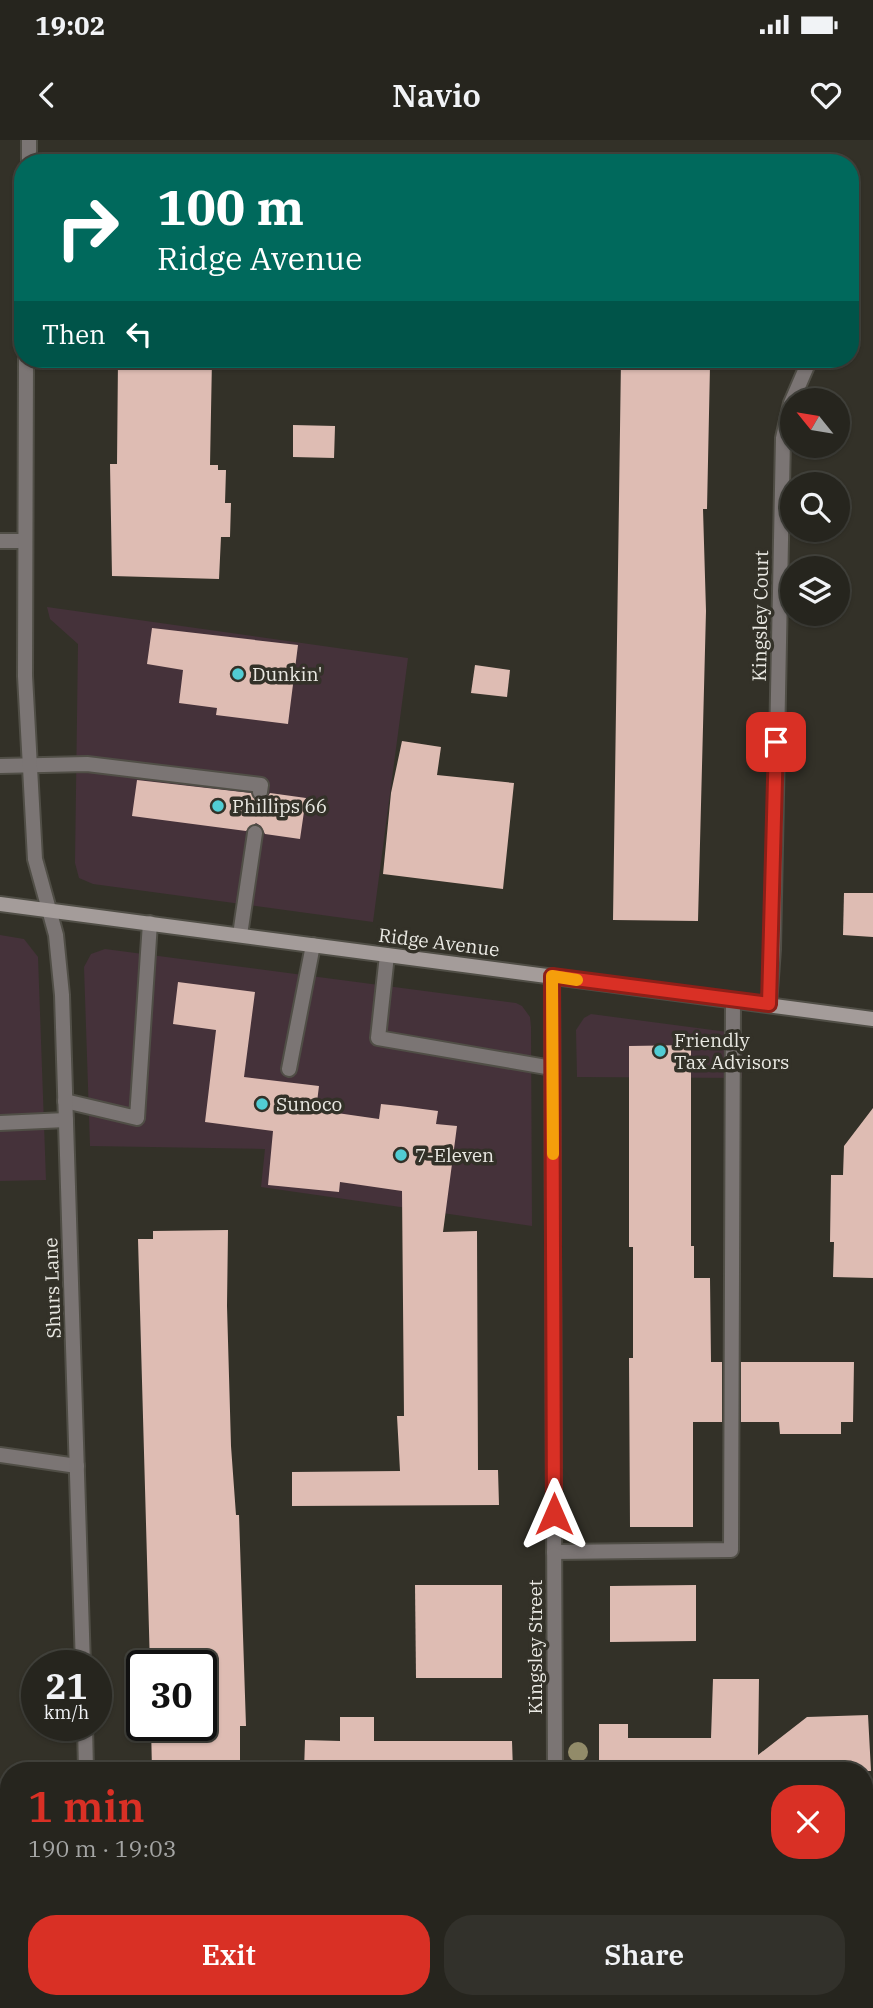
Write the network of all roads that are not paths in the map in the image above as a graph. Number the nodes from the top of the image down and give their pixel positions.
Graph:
1 (26, 368) edge
2 (806, 368) edge
3 (0, 541) edge
4 (24, 541) junction
5 (0, 766) edge
6 (30, 766) junction
7 (260, 792) dead end
8 (255, 833) dead end
9 (0, 904) edge
10 (47, 911) junction
11 (150, 923) junction
12 (240, 935) junction
13 (313, 945) junction
14 (387, 955) junction
15 (552, 976) junction
16 (733, 1000) junction
17 (769, 1004) junction
18 (873, 1019) edge
19 (552, 1068) junction
20 (289, 1069) dead end
21 (65, 1101) junction
22 (66, 1120) junction
23 (0, 1123) edge
24 (0, 1455) edge
25 (77, 1466) junction
26 (554, 1552) junction
27 (83, 1650) edge
28 (85, 1741) edge
29 (86, 1762) edge
30 (555, 1762) edge

1 - 4 street, Shurs Lane
2 - 17 street, Kingsley Court
3 - 4 street
4 - 6 street, Shurs Lane
5 - 6 street
6 - 7 street
6 - 10 street, Shurs Lane
8 - 12 street
9 - 10 main road, Ridge Avenue
10 - 11 main road, Ridge Avenue
10 - 21 street, Shurs Lane
11 - 12 main road, Ridge Avenue
11 - 21 street
12 - 13 main road, Ridge Avenue
13 - 14 main road, Ridge Avenue
13 - 20 street
14 - 15 main road, Ridge Avenue
14 - 19 street
15 - 16 main road, Ridge Avenue
15 - 19 street, Kingsley Street
16 - 17 main road, Ridge Avenue
16 - 26 street
17 - 18 main road, Ridge Avenue
19 - 26 street, Kingsley Street
21 - 22 street, Shurs Lane
22 - 23 street
22 - 25 street, Shurs Lane
24 - 25 street
25 - 27 street, Shurs Lane
26 - 30 street, Kingsley Street
28 - 29 street

